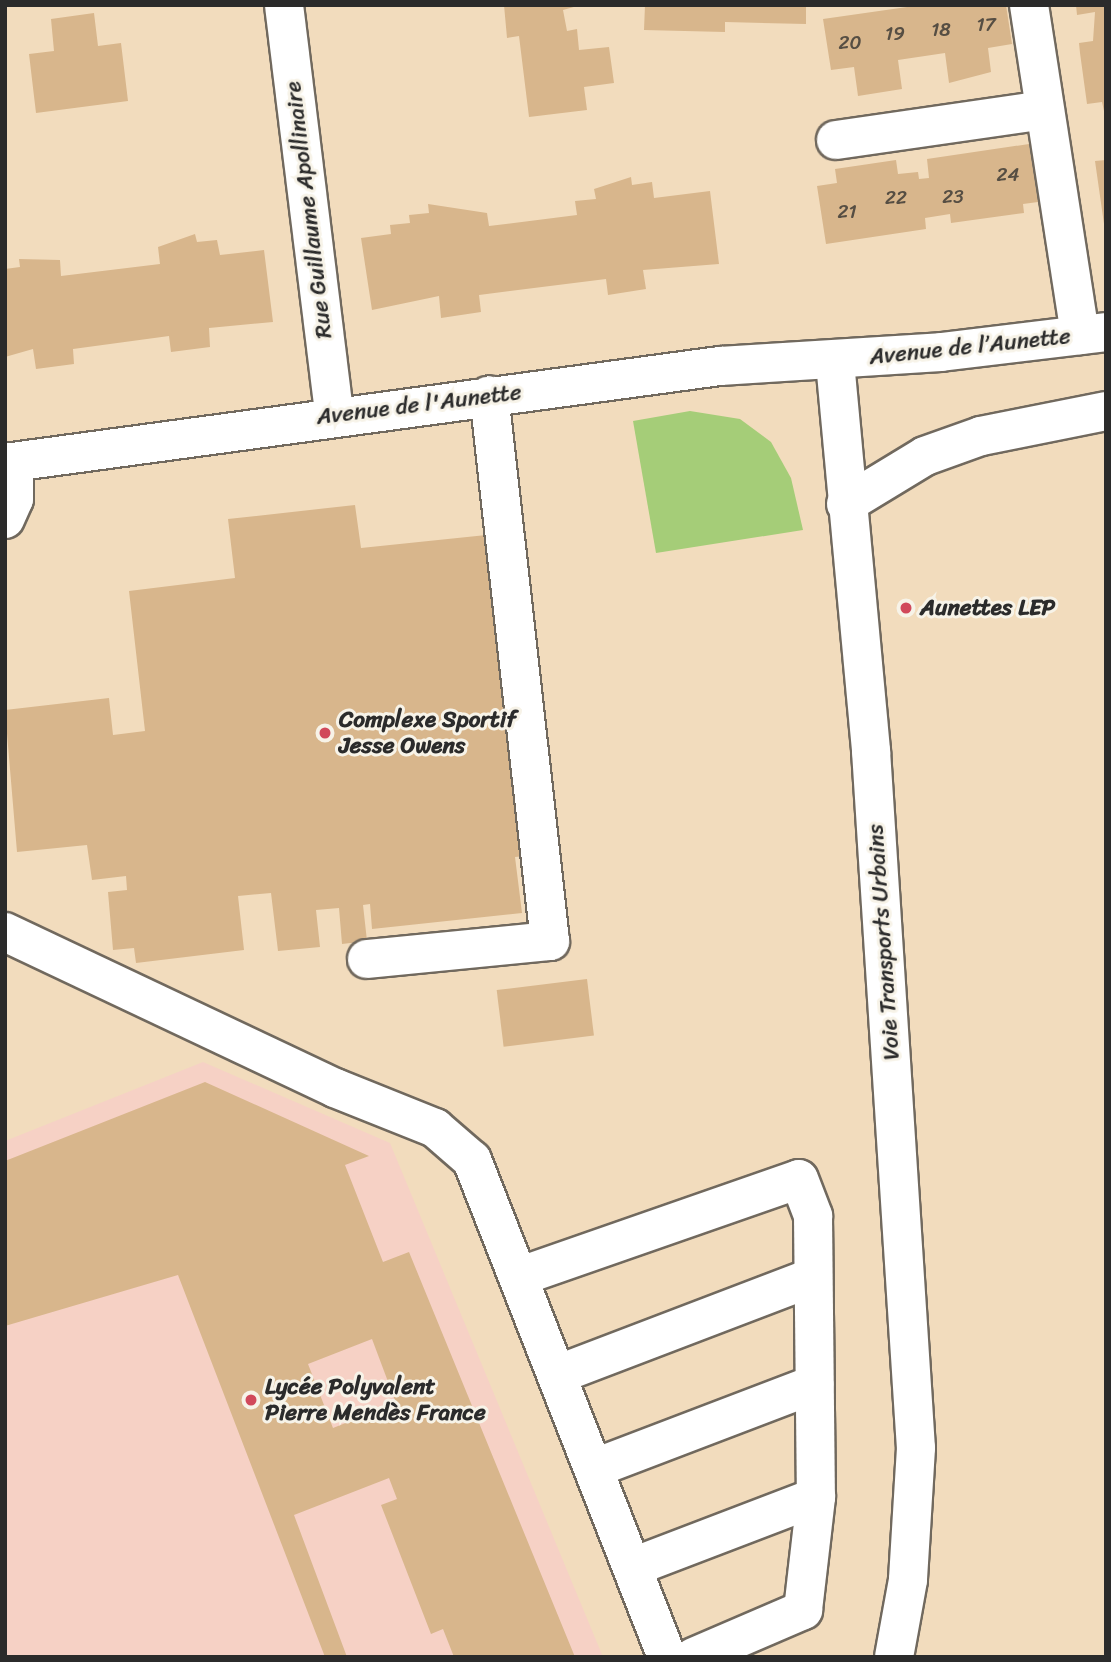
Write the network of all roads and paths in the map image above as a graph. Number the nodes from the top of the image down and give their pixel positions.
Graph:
1 (284, 5) edge
2 (1029, 5) edge
3 (1044, 110) junction
4 (836, 140) dead end
5 (1093, 334) edge
6 (835, 362) junction
7 (489, 395) junction
8 (1106, 411) edge
9 (334, 415) junction
10 (9, 463) edge
11 (846, 504) junction
12 (5, 519) edge
13 (5, 932) edge
14 (367, 960) dead end
15 (521, 1276) junction
16 (813, 1277) junction
17 (559, 1374) junction
18 (815, 1384) junction
19 (595, 1468) junction
20 (816, 1497) junction
21 (633, 1567) junction
22 (667, 1657) edge
23 (694, 1657) edge
24 (894, 1657) edge

1 - 9 street, Rue Guillaume Apollinaire
2 - 3 street
3 - 4 street
3 - 5 street
5 - 6 street, Avenue de l’Aunette
6 - 7 street, Avenue de l'Aunette
6 - 11 street, Voie Transports Urbains
7 - 9 street, Avenue de l'Aunette
7 - 14 street
8 - 11 street
9 - 10 street, Avenue de l'Aunette
10 - 12 street
11 - 24 street, Voie Transports Urbains
13 - 15 street
15 - 16 street
15 - 17 street
16 - 17 street
16 - 18 street
17 - 19 street
18 - 19 street
18 - 20 street
19 - 21 street
20 - 21 street
20 - 23 street
21 - 22 street

